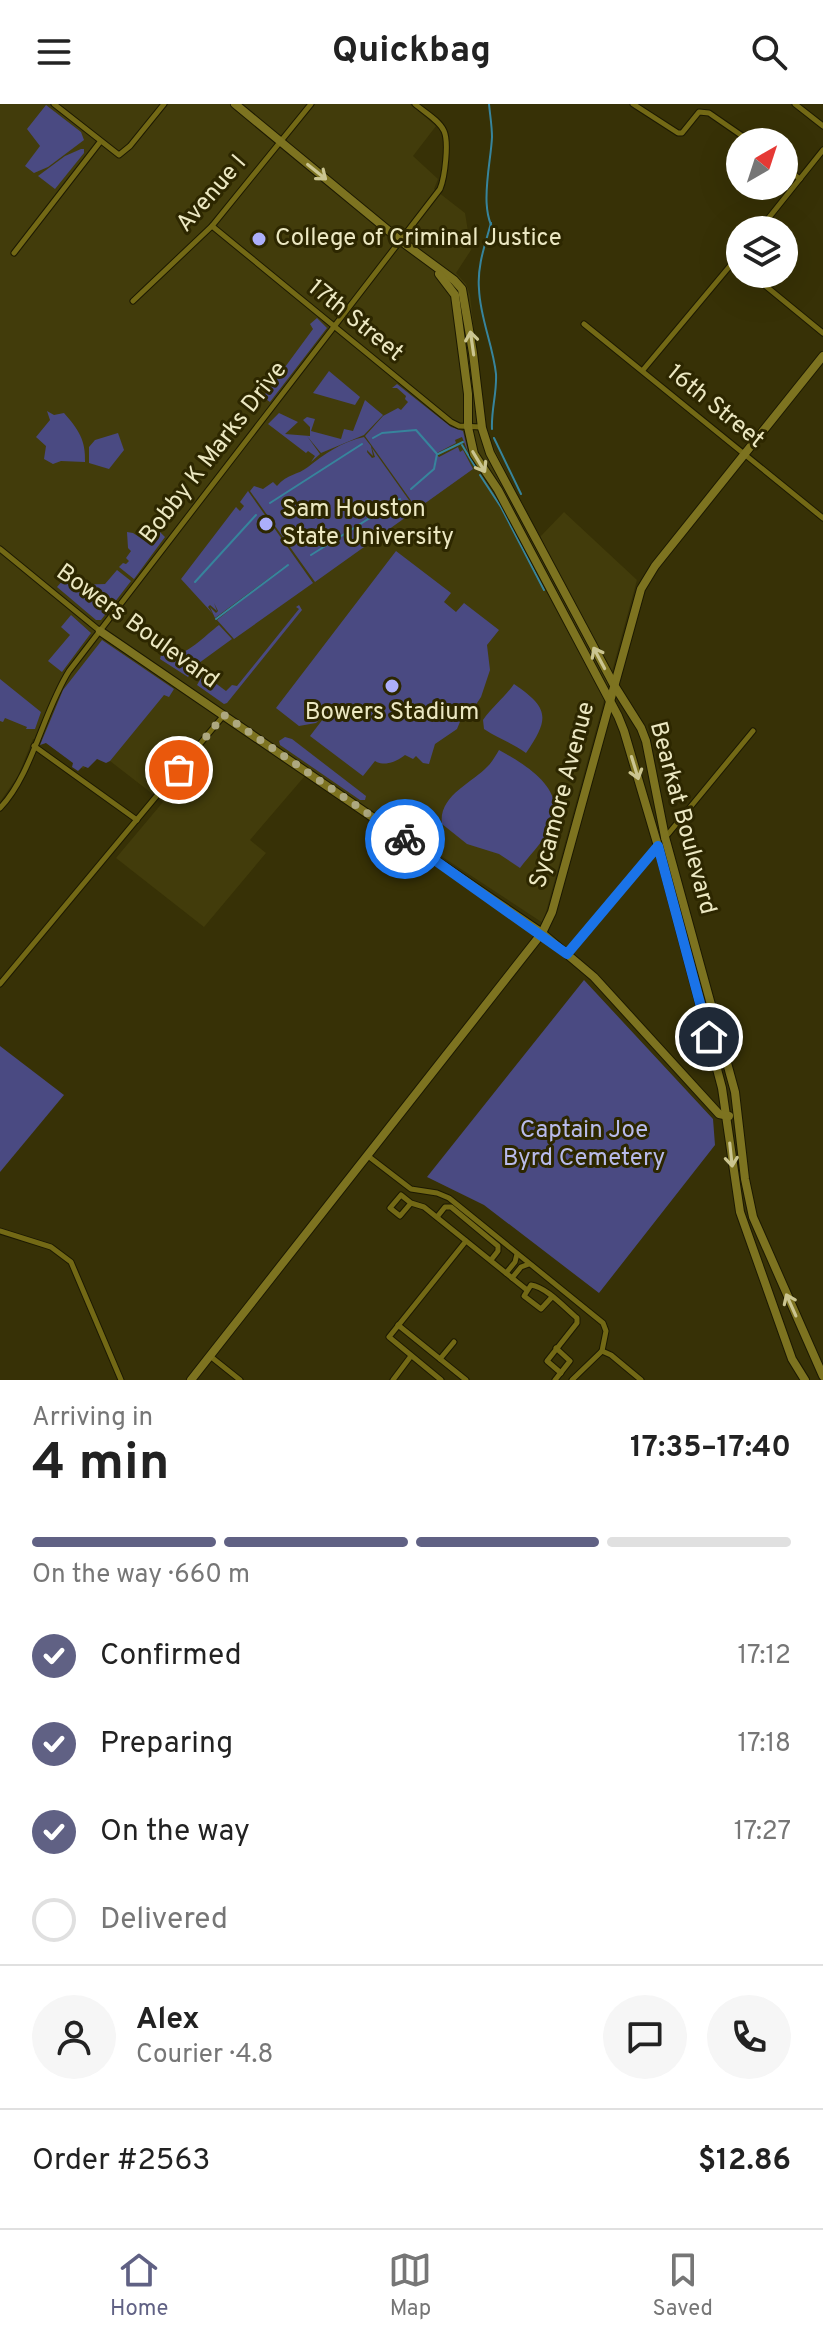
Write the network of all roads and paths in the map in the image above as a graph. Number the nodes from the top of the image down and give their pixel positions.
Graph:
1 (54, 104) edge
2 (164, 104) edge
3 (235, 104) edge
4 (311, 104) edge
5 (415, 104) edge
6 (633, 104) edge
7 (795, 104) edge
8 (823, 126) edge
9 (731, 128) edge
10 (279, 141) junction
11 (100, 142) junction
12 (823, 150) edge
13 (800, 179) joint
14 (770, 216) edge
15 (212, 226) junction
16 (401, 241) junction
17 (14, 253) dead end
18 (424, 259) junction
19 (726, 276) edge
20 (768, 288) edge
21 (133, 301) dead end
22 (584, 324) dead end
23 (334, 327) junction
24 (823, 333) edge
25 (823, 356) edge
26 (643, 370) junction
27 (468, 427) junction
28 (482, 428) junction
29 (744, 455) junction
30 (823, 518) edge
31 (0, 549) edge
32 (100, 631) junction
33 (614, 685) junction
34 (609, 699) junction
35 (224, 715) junction
36 (753, 731) dead end
37 (34, 746) junction
38 (0, 808) edge
39 (137, 820) junction
40 (665, 837) junction
41 (658, 846) junction
42 (542, 933) junction
43 (567, 954) junction
44 (0, 984) edge
45 (728, 1116) junction
46 (739, 1116) junction
47 (368, 1156) junction
48 (411, 1203) dead end
49 (437, 1217) junction
50 (0, 1231) edge
51 (466, 1241) junction
52 (765, 1248) junction
53 (753, 1252) junction
54 (517, 1254) junction
55 (491, 1260) junction
56 (529, 1264) junction
57 (506, 1273) junction
58 (512, 1278) junction
59 (527, 1290) junction
60 (552, 1297) junction
61 (398, 1325) junction
62 (806, 1340) junction
63 (454, 1342) dead end
64 (787, 1346) junction
65 (556, 1348) junction
66 (602, 1351) junction
67 (210, 1356) junction
68 (411, 1356) junction
69 (440, 1359) junction
70 (561, 1373) junction
71 (823, 1376) edge
72 (121, 1380) edge
73 (191, 1380) edge
74 (240, 1380) edge
75 (393, 1380) edge
76 (441, 1380) edge
77 (466, 1380) edge
78 (555, 1380) edge
79 (572, 1380) edge
80 (641, 1380) edge
81 (805, 1380) edge

1 - 11 street
2 - 11 street
3 - 10 street, Bearkat Boulevard
4 - 10 street, Avenue I
5 - 16 street, Bobby K Marks Drive
6 - 9 street
7 - 8 street
10 - 15 street, Avenue I
10 -> 16 street, Bearkat Boulevard
11 - 17 street
12 - 13 street
13 - 14 street
15 - 21 street, Avenue I
15 - 23 street, 17th Street
16 - 18 street, Bearkat Boulevard
16 - 23 street, Bobby K Marks Drive
18 - 27 street, Bearkat Boulevard
28 -> 18 street, Bearkat Boulevard
19 - 26 street
20 - 24 street
22 - 26 street, 16th Street
23 - 27 street, 17th Street
23 - 32 street, Bobby K Marks Drive
25 - 29 street, Sycamore Avenue
26 - 29 street, 16th Street
27 - 28 street, 17th Street
27 -> 34 street, Bearkat Boulevard
33 -> 28 street, Bearkat Boulevard
29 - 30 street, 16th Street
29 - 33 street, Sycamore Avenue
31 - 32 street, Bowers Boulevard
32 - 35 street, Bowers Boulevard
32 - 37 street, Bobby K Marks Drive
33 - 34 street, Sycamore Avenue
33 - 40 street, Bearkat Boulevard
34 -> 41 street, Bearkat Boulevard
34 - 42 street, Sycamore Avenue
35 - 39 street
35 - 42 street, Bowers Boulevard
36 - 40 street
37 - 38 street, Bobby K Marks Drive
37 - 39 street
39 - 44 street
40 - 41 street
40 - 46 street, Bearkat Boulevard
41 - 43 street
41 - 45 street, Bearkat Boulevard
42 - 43 street, Bowers Boulevard
42 - 47 street, Sycamore Avenue
43 - 45 street, Bowers Boulevard
45 - 46 street
45 -> 53 street, Bearkat Boulevard
46 - 52 street, Bearkat Boulevard
47 - 54 street
47 - 67 street, Sycamore Avenue
48 - 49 street
49 - 51 street
49 - 55 street
50 - 72 street
51 - 55 street
51 - 61 street
52 - 53 street
62 -> 52 street, Bearkat Boulevard
53 - 64 street, Bearkat Boulevard
54 - 56 street
54 - 57 street
55 - 57 street
56 - 58 street
56 - 66 street
57 - 58 street
58 - 59 street
59 - 60 street
59 - 60 street
60 - 65 street
61 - 68 street
61 - 69 street
62 - 64 street
62 - 71 street, Bearkat Boulevard
63 - 69 street
64 - 81 street, Bearkat Boulevard
65 - 70 street
65 - 70 street
66 - 79 street
66 - 80 street
67 - 73 street, Sycamore Avenue
67 - 74 street
68 - 75 street
68 - 76 street
69 - 77 street
70 - 78 street

